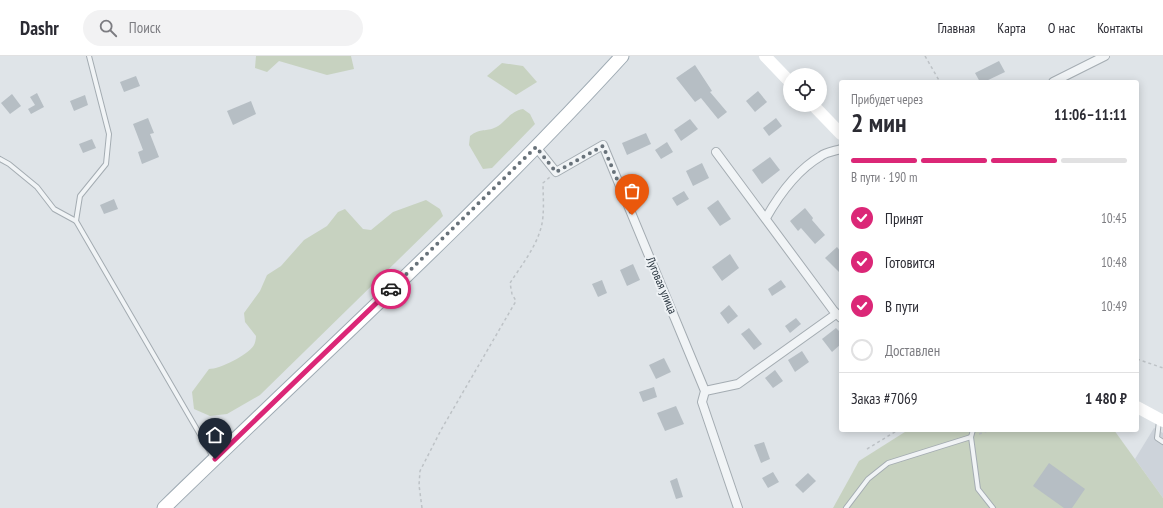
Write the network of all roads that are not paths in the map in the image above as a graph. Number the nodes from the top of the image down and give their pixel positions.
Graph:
1 (89, 56) edge
2 (622, 56) edge
3 (765, 56) edge
4 (1105, 56) edge
5 (783, 75) edge
6 (1057, 80) edge
7 (820, 112) edge
8 (839, 132) edge
9 (536, 147) junction
10 (839, 150) edge
11 (716, 152) dead end
12 (0, 159) edge
13 (766, 218) junction
14 (76, 221) junction
15 (839, 316) edge
16 (705, 392) junction
17 (1139, 408) edge
18 (1161, 420) edge
19 (972, 432) edge
20 (971, 437) junction
21 (1163, 442) edge
22 (215, 459) junction
23 (164, 508) edge
24 (738, 508) edge
25 (846, 508) edge
26 (993, 508) edge

1 - 14 lane
2 - 9 main road
3 - 5 main road
4 - 6 street
7 - 8 main road
9 - 16 street, Луговая улица
9 - 22 main road
10 - 13 street
11 - 13 street
12 - 14 lane
13 - 15 street
14 - 22 lane
15 - 16 street
16 - 24 street, Луговая улица
17 - 18 main road
18 - 21 lane
19 - 20 lane
20 - 25 lane
20 - 26 lane
22 - 23 main road

